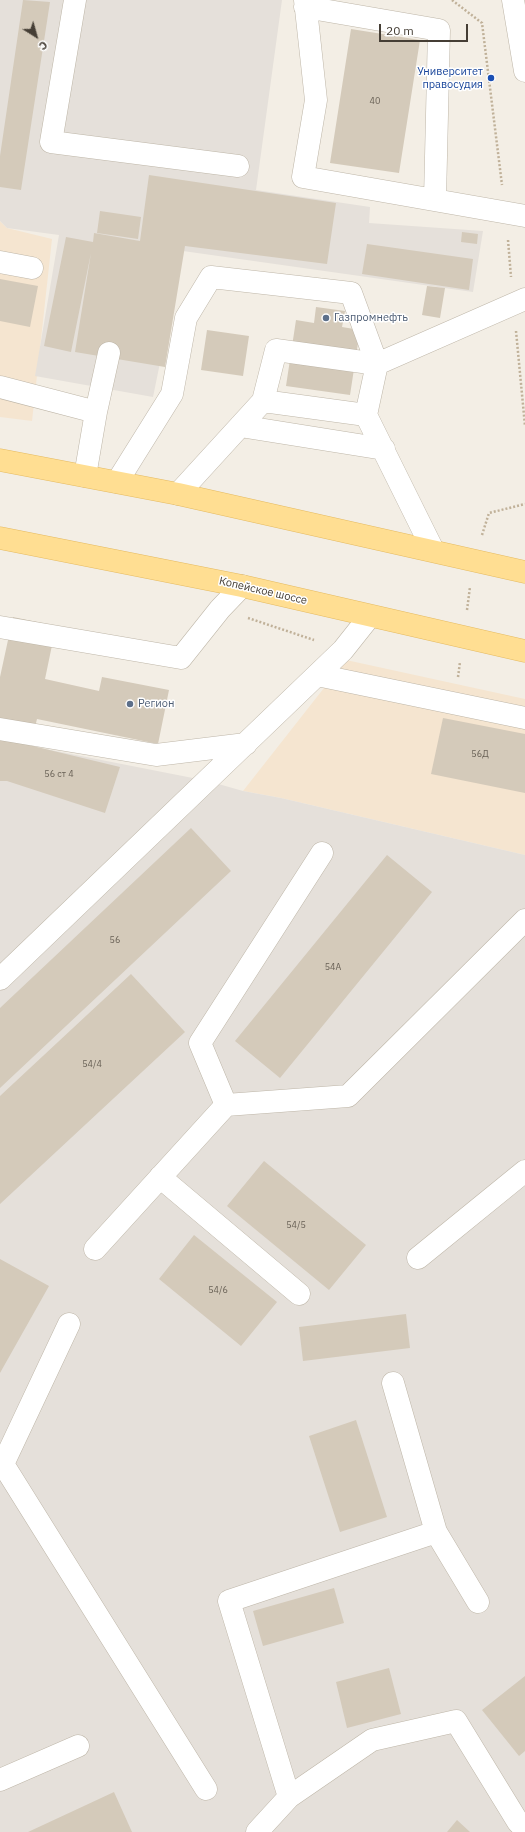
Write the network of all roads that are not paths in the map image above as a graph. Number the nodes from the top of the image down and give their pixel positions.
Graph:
1 (75, 0) edge
2 (513, 0) edge
3 (305, 3) edge
4 (525, 71) edge
5 (238, 166) dead end
6 (436, 199) junction
7 (525, 216) edge
8 (0, 262) edge
9 (32, 268) dead end
10 (525, 299) edge
11 (109, 353) dead end
12 (377, 364) junction
13 (1, 393) edge
14 (263, 400) junction
15 (96, 412) junction
16 (366, 415) junction
17 (240, 426) junction
18 (384, 449) junction
19 (0, 460) edge
20 (85, 476) junction
21 (118, 482) junction
22 (178, 494) junction
23 (0, 538) edge
24 (433, 550) junction
25 (525, 572) edge
26 (242, 586) junction
27 (370, 616) junction
28 (0, 627) edge
29 (525, 651) edge
30 (317, 675) junction
31 (525, 718) edge
32 (0, 730) edge
33 (246, 744) junction
34 (322, 853) dead end
35 (525, 920) edge
36 (0, 979) edge
37 (226, 1104) junction
38 (525, 1171) edge
39 (160, 1178) junction
40 (95, 1249) dead end
41 (418, 1258) dead end
42 (299, 1294) dead end
43 (69, 1324) dead end
44 (394, 1383) dead end
45 (1, 1463) edge
46 (436, 1532) junction
47 (478, 1602) dead end
48 (78, 1746) dead end
49 (0, 1780) edge
50 (206, 1789) dead end
51 (290, 1797) junction
52 (525, 1829) edge
53 (257, 1832) edge

1 - 5 street
2 - 4 street
3 - 6 street
3 - 6 street
6 - 7 street
8 - 9 street
10 - 12 street
11 - 15 street
12 - 14 street
12 - 16 street
12 - 21 street
13 - 15 street
14 - 16 street
14 - 17 street
15 - 20 street
16 - 18 street
17 - 18 street
17 - 22 street
18 - 24 street
19 - 20 main road
20 - 21 main road
21 - 22 main road
22 - 24 main road
23 - 26 main road, Копейское шоссе
24 - 25 main road
26 - 27 main road, Копейское шоссе
26 - 28 street
27 - 29 main road, Копейское шоссе
27 - 30 street
30 - 31 street
30 - 33 street
32 - 33 street
33 - 36 street
34 - 37 street
35 - 37 street
37 - 39 street
38 - 41 street
39 - 40 street
39 - 42 street
43 - 45 street
44 - 46 street
45 - 50 street
46 - 47 street
46 - 51 street
48 - 49 street
51 - 52 street
51 - 53 street

